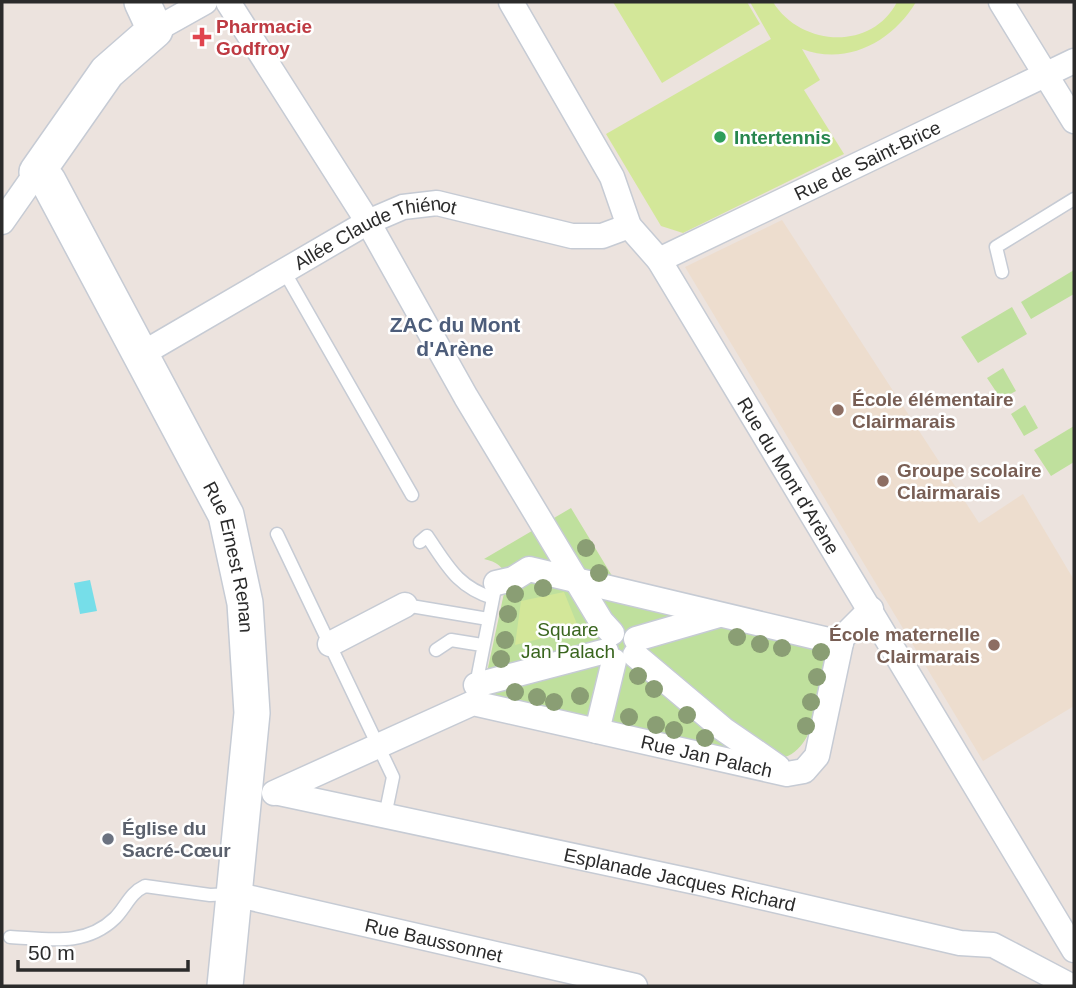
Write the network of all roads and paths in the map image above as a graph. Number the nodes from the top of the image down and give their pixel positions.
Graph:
1 (205, 2) edge
2 (228, 2) edge
3 (511, 2) edge
4 (1001, 2) edge
5 (149, 16) edge
6 (1074, 61) edge
7 (1046, 75) junction
8 (1074, 121) edge
9 (37, 172) junction
10 (1074, 199) edge
11 (2, 222) edge
12 (368, 222) junction
13 (629, 226) junction
14 (659, 260) junction
15 (284, 271) junction
16 (1002, 272) dead end
17 (140, 355) junction
18 (412, 495) dead end
19 (277, 534) dead end
20 (420, 542) dead end
21 (576, 580) junction
22 (490, 587) junction
23 (405, 604) joint
24 (871, 610) junction
25 (723, 614) junction
26 (488, 619) junction
27 (841, 643) junction
28 (330, 644) junction
29 (482, 645) junction
30 (621, 648) junction
31 (436, 650) dead end
32 (475, 694) junction
33 (597, 731) junction
34 (379, 747) junction
35 (787, 774) junction
36 (262, 792) junction
37 (385, 816) junction
38 (234, 894) junction
39 (10, 937) dead end
40 (1074, 950) edge
41 (225, 986) edge
42 (635, 986) edge
43 (1071, 986) edge

1 - 5 street
2 - 12 street
3 - 13 street, Rue du Mont d'Arène
4 - 7 street
5 - 9 street
6 - 7 street, Rue de Saint-Brice
7 - 8 street
7 - 14 street, Rue de Saint-Brice
9 - 11 street
9 - 17 street, Rue Ernest Renan
10 - 16 lane
12 - 13 street, Allée Claude Thiénot
12 - 15 street, Allée Claude Thiénot
12 - 21 street
13 - 14 street, Rue du Mont d'Arène
14 - 24 street, Rue du Mont d'Arène
15 - 17 street, Allée Claude Thiénot
15 - 18 lane
17 - 36 street, Rue Ernest Renan
19 - 28 lane
20 - 22 lane
21 - 22 street
21 - 25 street
21 - 30 street
22 - 26 lane
23 - 26 lane
23 - 28 street
24 - 27 street, Rue Jan Palach
24 - 40 street, Rue du Mont d'Arène
25 - 27 street
25 - 30 street
26 - 29 lane
27 - 35 street, Rue Jan Palach
28 - 34 lane
29 - 31 lane
29 - 32 lane
30 - 32 street
30 - 33 street
30 - 35 street
32 - 33 street, Rue Jan Palach
32 - 34 street
33 - 35 street, Rue Jan Palach
34 - 36 street
34 - 37 lane
36 - 37 street, Esplanade Jacques Richard
36 - 38 street, Rue Ernest Renan
37 - 43 street, Esplanade Jacques Richard
38 - 39 lane
38 - 41 street, Rue Ernest Renan
38 - 42 street, Rue Baussonnet

